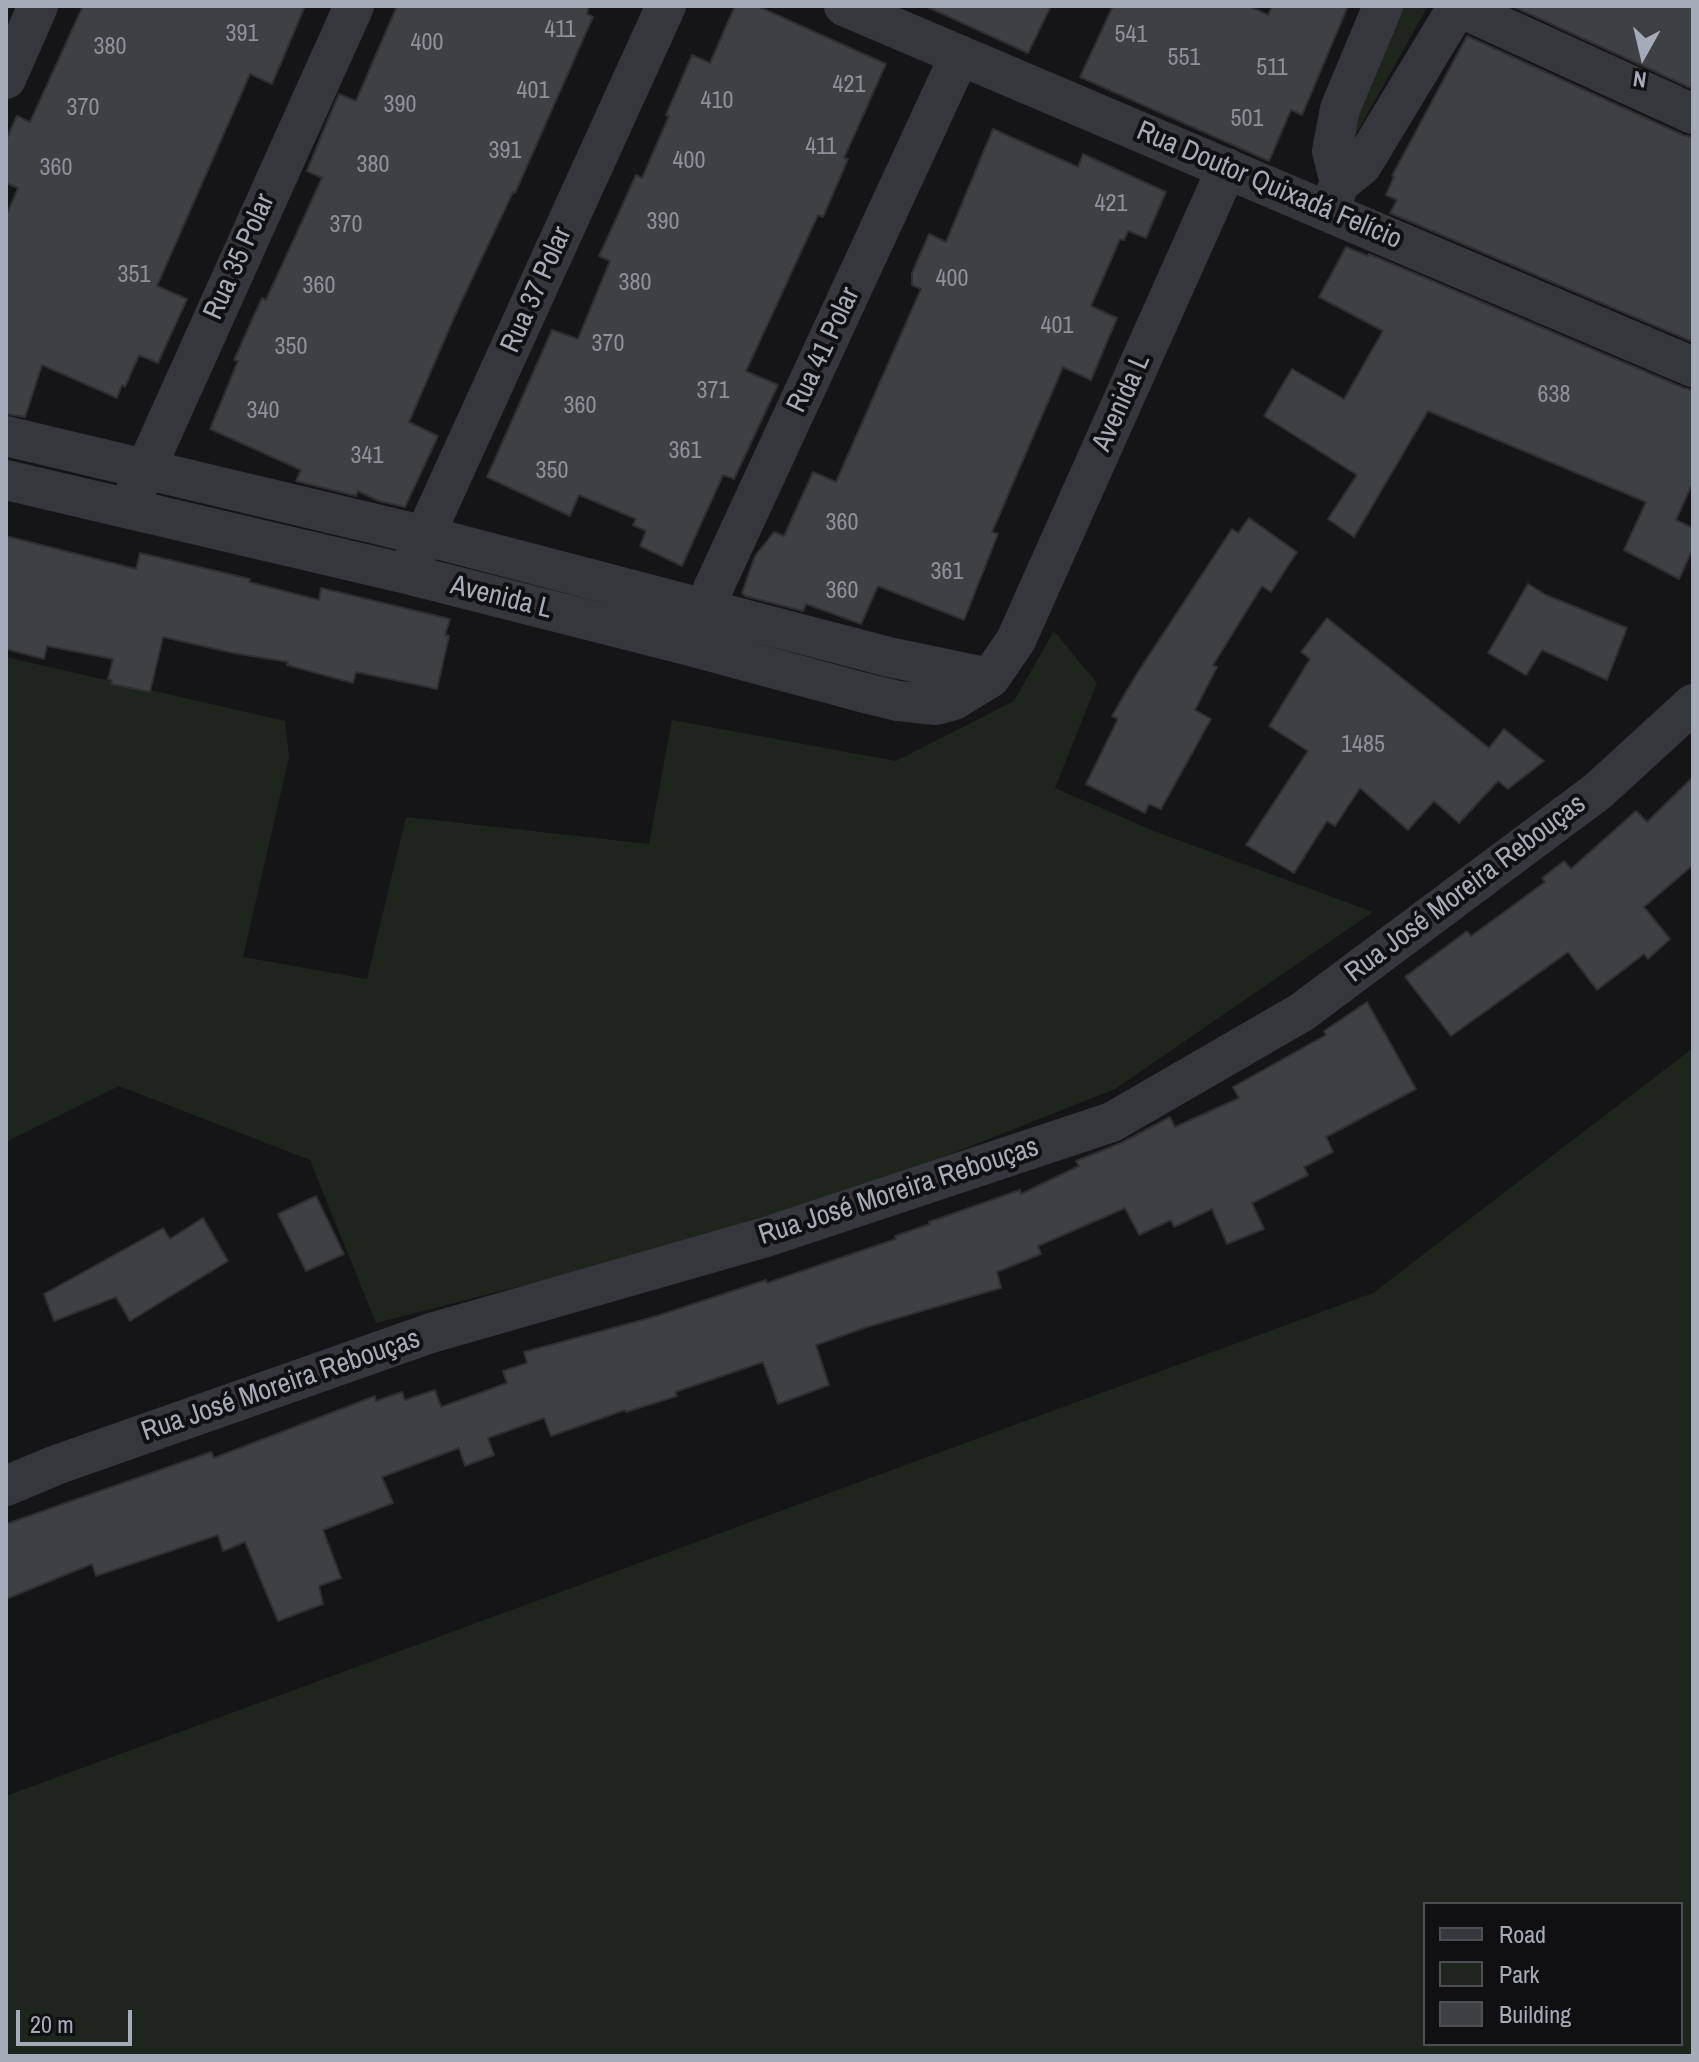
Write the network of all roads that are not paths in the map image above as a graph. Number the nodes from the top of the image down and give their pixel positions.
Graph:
1 (38, 6) edge
2 (354, 6) edge
3 (666, 6) edge
4 (844, 6) edge
5 (1383, 6) edge
6 (1458, 6) edge
7 (960, 55) junction
8 (6, 79) edge
9 (1693, 114) edge
10 (1227, 168) junction
11 (1334, 196) junction
12 (1693, 367) edge
13 (6, 436) edge
14 (143, 470) junction
15 (6, 480) edge
16 (128, 509) junction
17 (426, 536) junction
18 (407, 574) junction
19 (705, 609) junction
20 (687, 645) junction
21 (990, 678) junction
22 (1693, 704) edge
23 (6, 1486) edge

1 - 8 street
2 - 14 street, Rua 35 Polar
3 - 17 street, Rua 37 Polar
4 - 7 street, Rua Doutor Quixadá Felício
5 - 11 street
6 - 9 street
6 - 11 street
7 - 10 street, Rua Doutor Quixadá Felício
7 - 19 street, Rua 41 Polar
10 - 11 street, Rua Doutor Quixadá Felício
10 - 21 street, Avenida L
11 - 12 street, Rua Doutor Quixadá Felício
13 - 14 street, Avenida L
14 - 16 street, Rua 35 Polar
14 - 17 street, Avenida L
15 - 16 street, Avenida L
16 - 18 street, Avenida L
17 - 18 street, Rua 37 Polar
17 - 19 street, Avenida L
18 - 20 street, Avenida L
19 - 20 street, Rua 41 Polar
19 - 21 street, Avenida L
20 - 21 street, Avenida L
22 - 23 street, Rua José Moreira Rebouças

